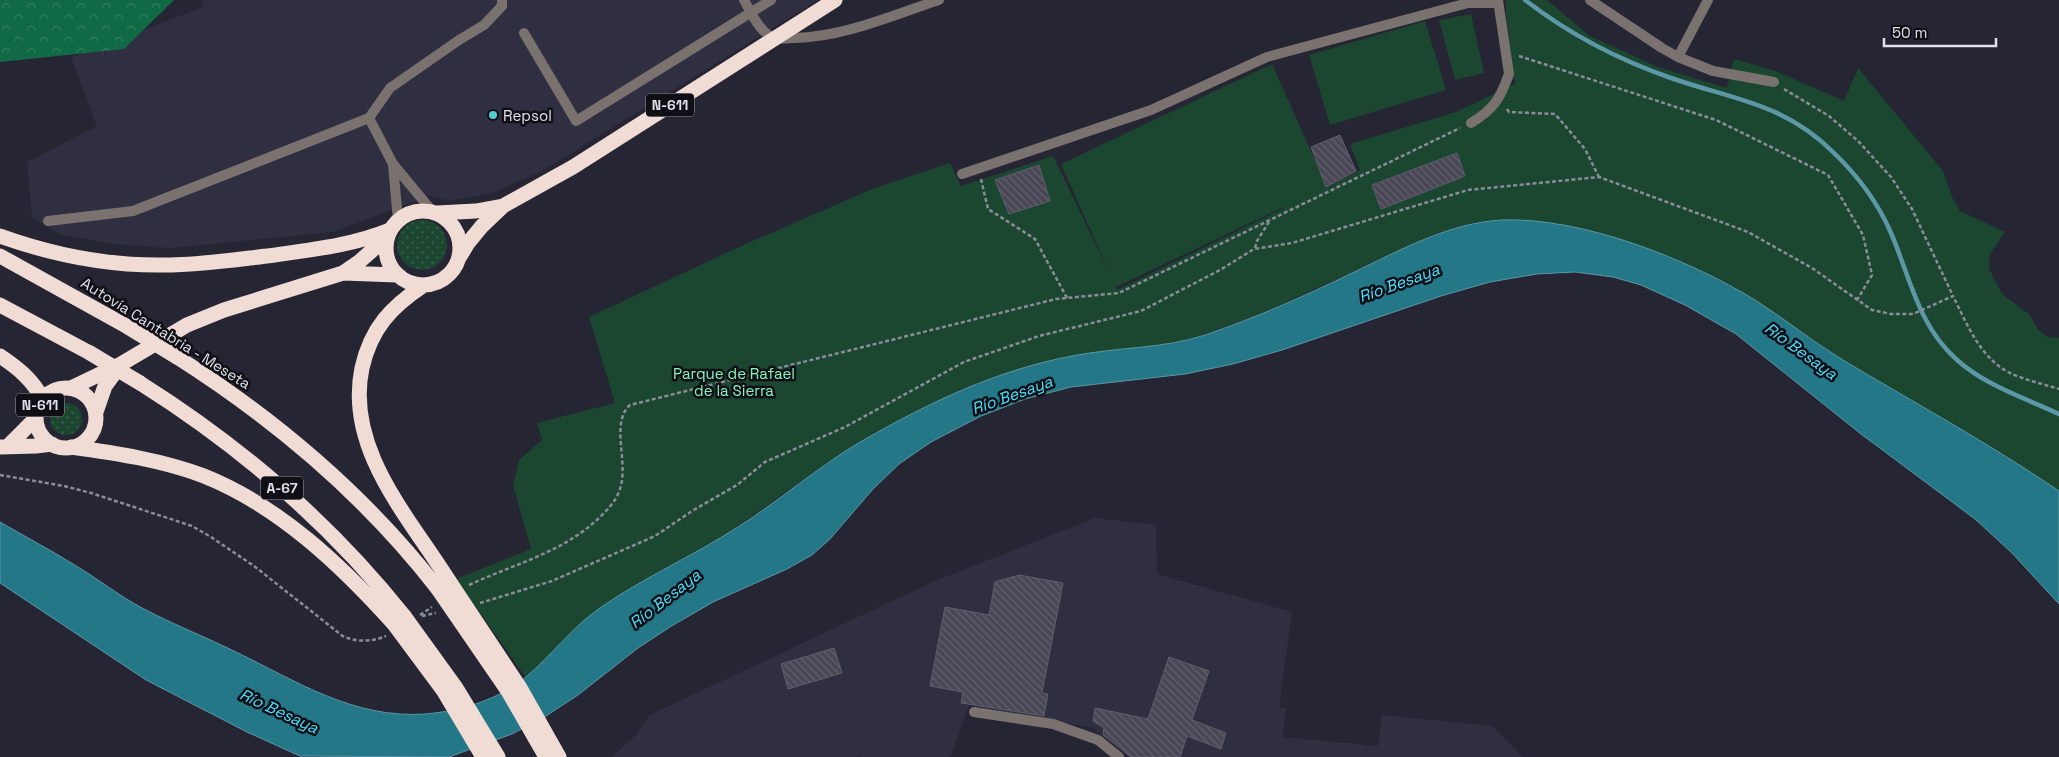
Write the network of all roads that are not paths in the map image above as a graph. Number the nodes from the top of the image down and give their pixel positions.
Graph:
1 (502, 0) edge
2 (744, 0) edge
3 (771, 0) edge
4 (835, 0) edge
5 (939, 0) edge
6 (1590, 0) edge
7 (1708, 0) edge
8 (1498, 2) edge
9 (752, 12) junction
10 (524, 33) dead end
11 (775, 38) junction
12 (1678, 57) junction
13 (1774, 82) road end
14 (369, 118) junction
15 (1471, 123) road end
16 (392, 164) junction
17 (962, 174) dead end
18 (503, 206) junction
19 (435, 212) junction
20 (48, 221) dead end
21 (392, 229) junction
22 (0, 236) edge
23 (0, 256) edge
24 (459, 258) junction
25 (343, 273) junction
26 (397, 274) junction
27 (424, 285) junction
28 (0, 304) edge
29 (0, 356) edge
30 (121, 364) junction
31 (71, 388) junction
32 (43, 400) junction
33 (96, 412) junction
34 (36, 418) junction
35 (52, 444) junction
36 (3, 447) edge
37 (70, 447) junction
38 (449, 586) junction
39 (397, 625) junction
40 (974, 712) dead end
41 (483, 757) edge
42 (498, 757) edge
43 (546, 757) edge
44 (559, 757) edge
45 (1119, 757) edge

1 - 14 street
2 - 9 street
3 - 9 street
4 - 11 highway, N-611
5 - 11 street
6 - 12 street
7 - 12 street
8 - 15 street
8 - 17 street
9 - 10 street
9 - 11 street
11 - 18 highway, N-611
12 - 13 street
14 - 16 street
14 - 20 street
16 - 19 street
16 - 21 street
18 - 19 highway, N-611
18 - 24 highway, N-611
19 - 21 highway, N-611
19 - 24 highway
21 - 22 highway
21 - 25 highway, N-611
21 - 26 highway
23 - 38 highway, Autovía Cantabria - Meseta / A-67, bridge
24 - 27 highway, N-611
25 - 26 highway, N-611
25 - 30 highway, N-611
26 - 27 highway, N-611
27 - 38 highway
28 - 39 highway, A-67, bridge
29 - 32 highway
30 - 31 highway, N-611
30 - 33 highway, N-611
31 - 32 highway, N-611
31 - 33 highway, N-611
32 - 34 highway, N-611
33 - 37 highway, N-611
34 - 35 highway, N-611
34 - 36 highway, N-611
35 - 36 highway, N-611
35 - 37 highway, N-611
37 - 39 highway
38 - 43 highway, Autovía Cantabria - Meseta / A-67, bridge
38 - 44 highway, bridge
39 - 41 highway, bridge
39 - 42 highway, A-67, bridge
40 - 45 street

